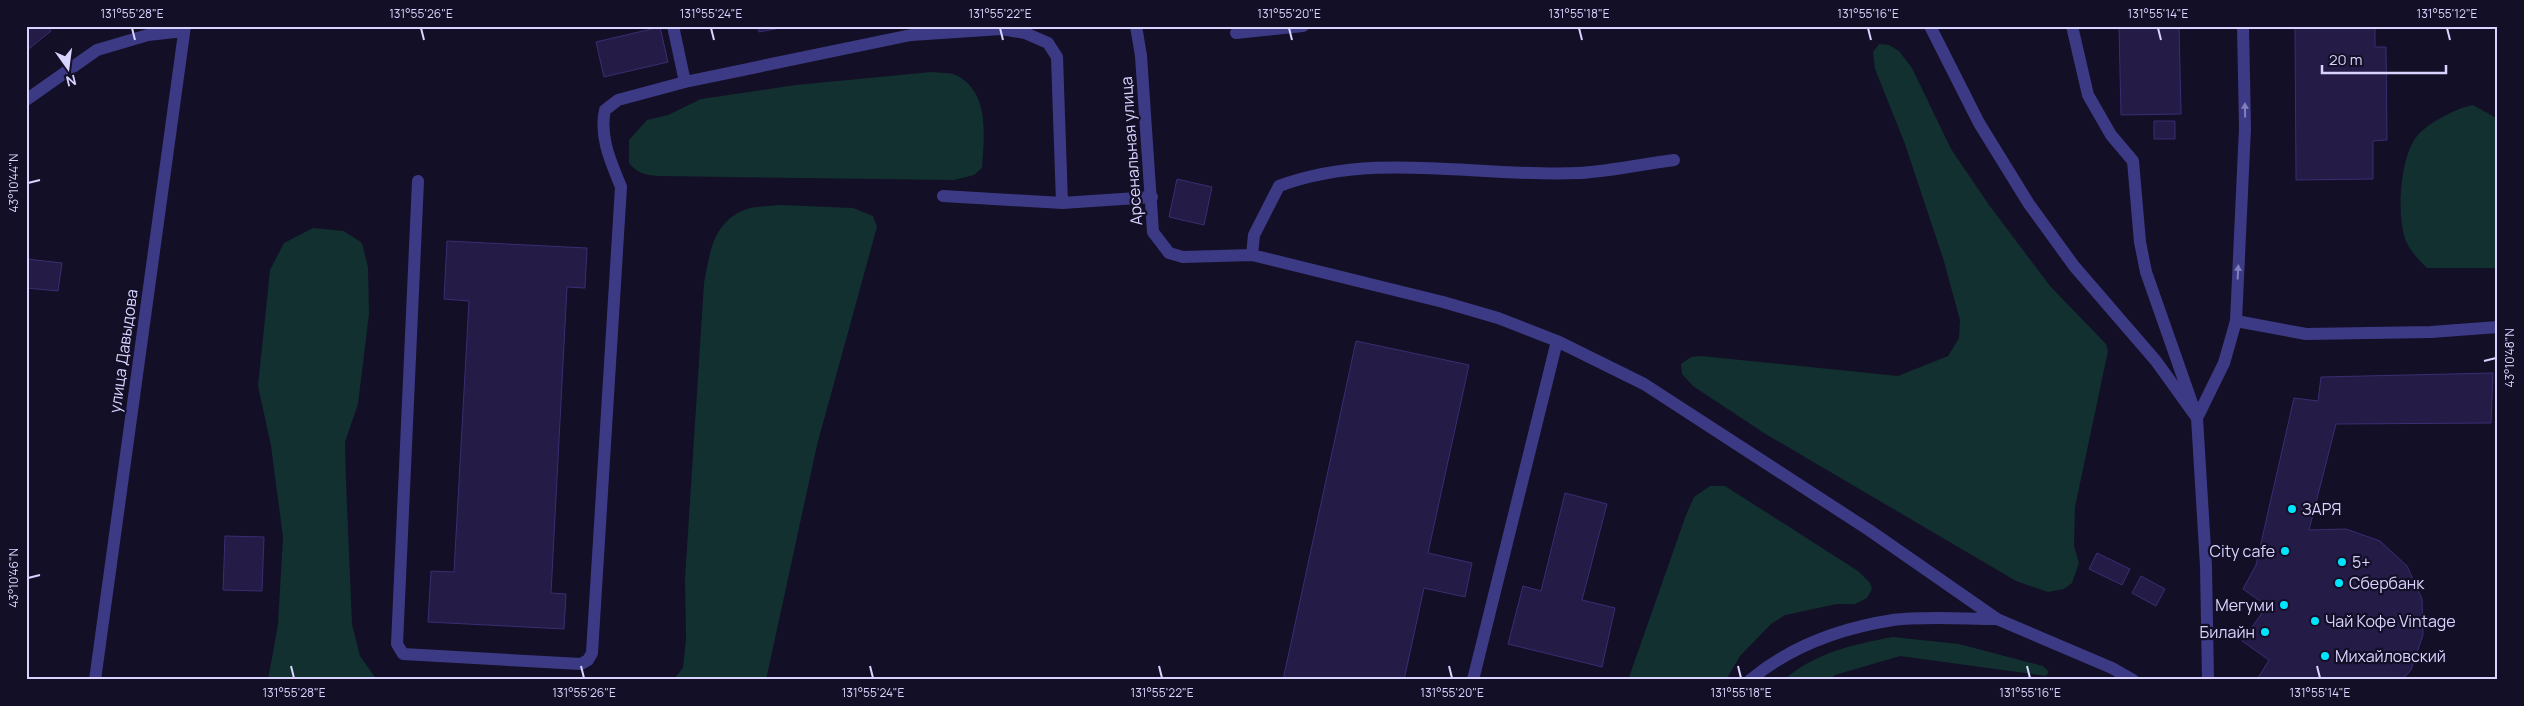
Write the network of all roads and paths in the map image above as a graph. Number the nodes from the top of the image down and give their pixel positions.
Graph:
1 (673, 26) edge
2 (1136, 26) edge
3 (1303, 26) edge
4 (1930, 26) edge
5 (2072, 26) edge
6 (2243, 26) edge
7 (183, 28) edge
8 (1236, 32) dead end
9 (685, 82) junction
10 (26, 100) edge
11 (1674, 160) dead end
12 (418, 181) dead end
13 (943, 196) dead end
14 (1152, 197) junction
15 (1062, 203) junction
16 (1252, 255) junction
17 (2236, 321) junction
18 (2498, 327) edge
19 (1557, 341) junction
20 (2197, 418) junction
21 (1997, 618) junction
22 (95, 680) edge
23 (1473, 680) edge
24 (1750, 680) edge
25 (2132, 680) edge
26 (2208, 680) edge

1 - 9 street
2 - 14 street, Арсенальная улица
3 - 8 street
4 - 20 street
5 - 20 street
17 -> 6 street
7 - 10 street
7 - 22 street, улица Давыдова
9 - 12 street
9 - 15 street
11 - 16 street
13 - 15 street
14 - 15 street
14 - 16 street, Арсенальная улица
16 - 19 street
17 - 18 street
17 - 20 street
19 - 21 street
19 - 23 street
20 - 26 street
21 - 24 street
21 - 25 street

